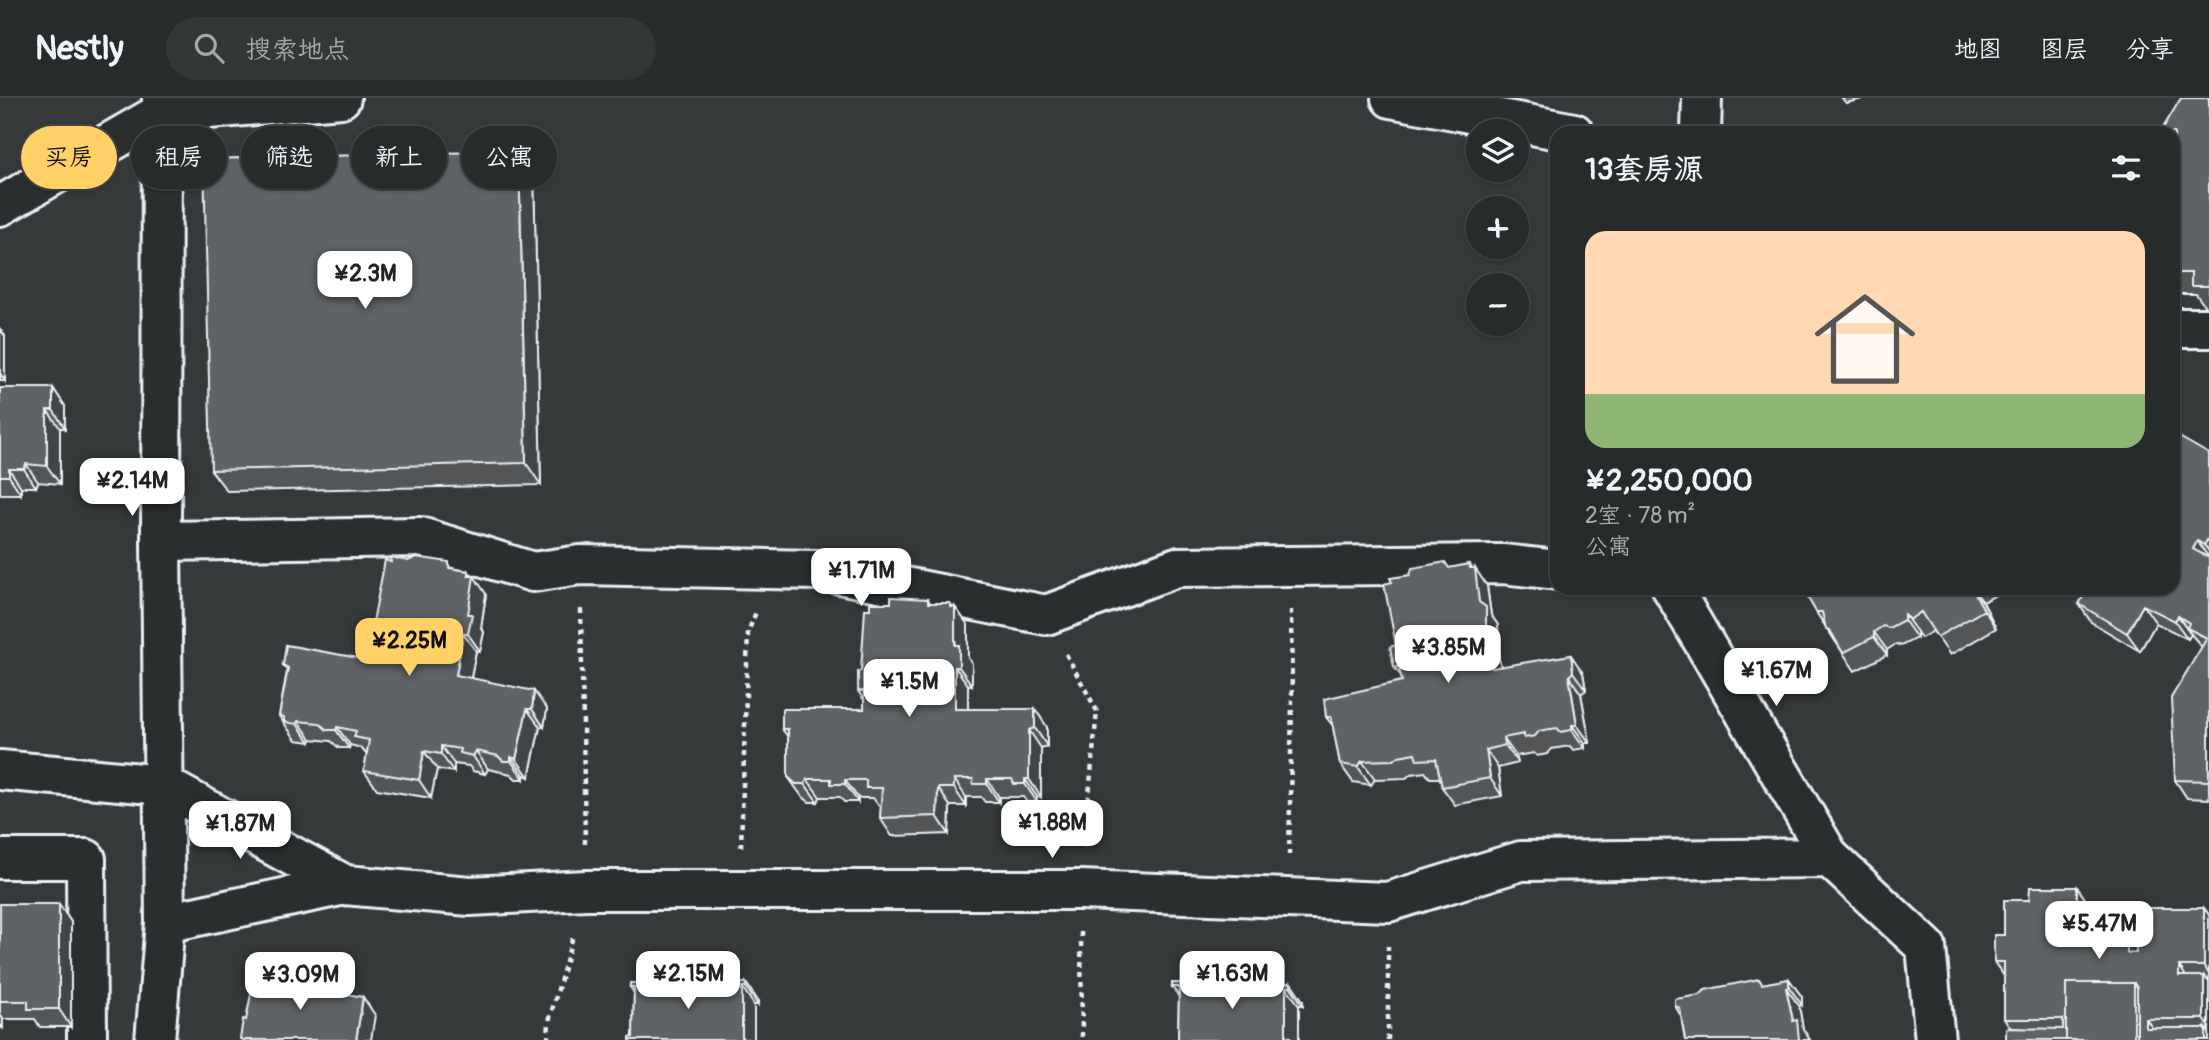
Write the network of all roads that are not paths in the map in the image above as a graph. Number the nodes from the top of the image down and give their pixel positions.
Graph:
1 (341, 98) edge
2 (1391, 98) edge
3 (1702, 98) edge
4 (162, 105) edge
5 (1701, 126) edge
6 (1550, 128) edge
7 (0, 206) edge
8 (2180, 328) edge
9 (2209, 328) edge
10 (162, 541) junction
11 (1550, 569) edge
12 (1676, 595) edge
13 (0, 770) edge
14 (163, 785) junction
15 (1830, 858) junction
16 (0, 859) edge
17 (345, 885) junction
18 (165, 923) junction
19 (87, 1040) edge
20 (155, 1040) edge
21 (1935, 1040) edge

1 - 4 street
2 - 6 street
3 - 5 street
4 - 7 street
4 - 10 street
8 - 9 street
10 - 11 street
10 - 14 street
12 - 15 street
13 - 14 street
14 - 17 street
14 - 18 street
15 - 17 street
15 - 21 street
16 - 19 street
17 - 18 street
18 - 20 street

